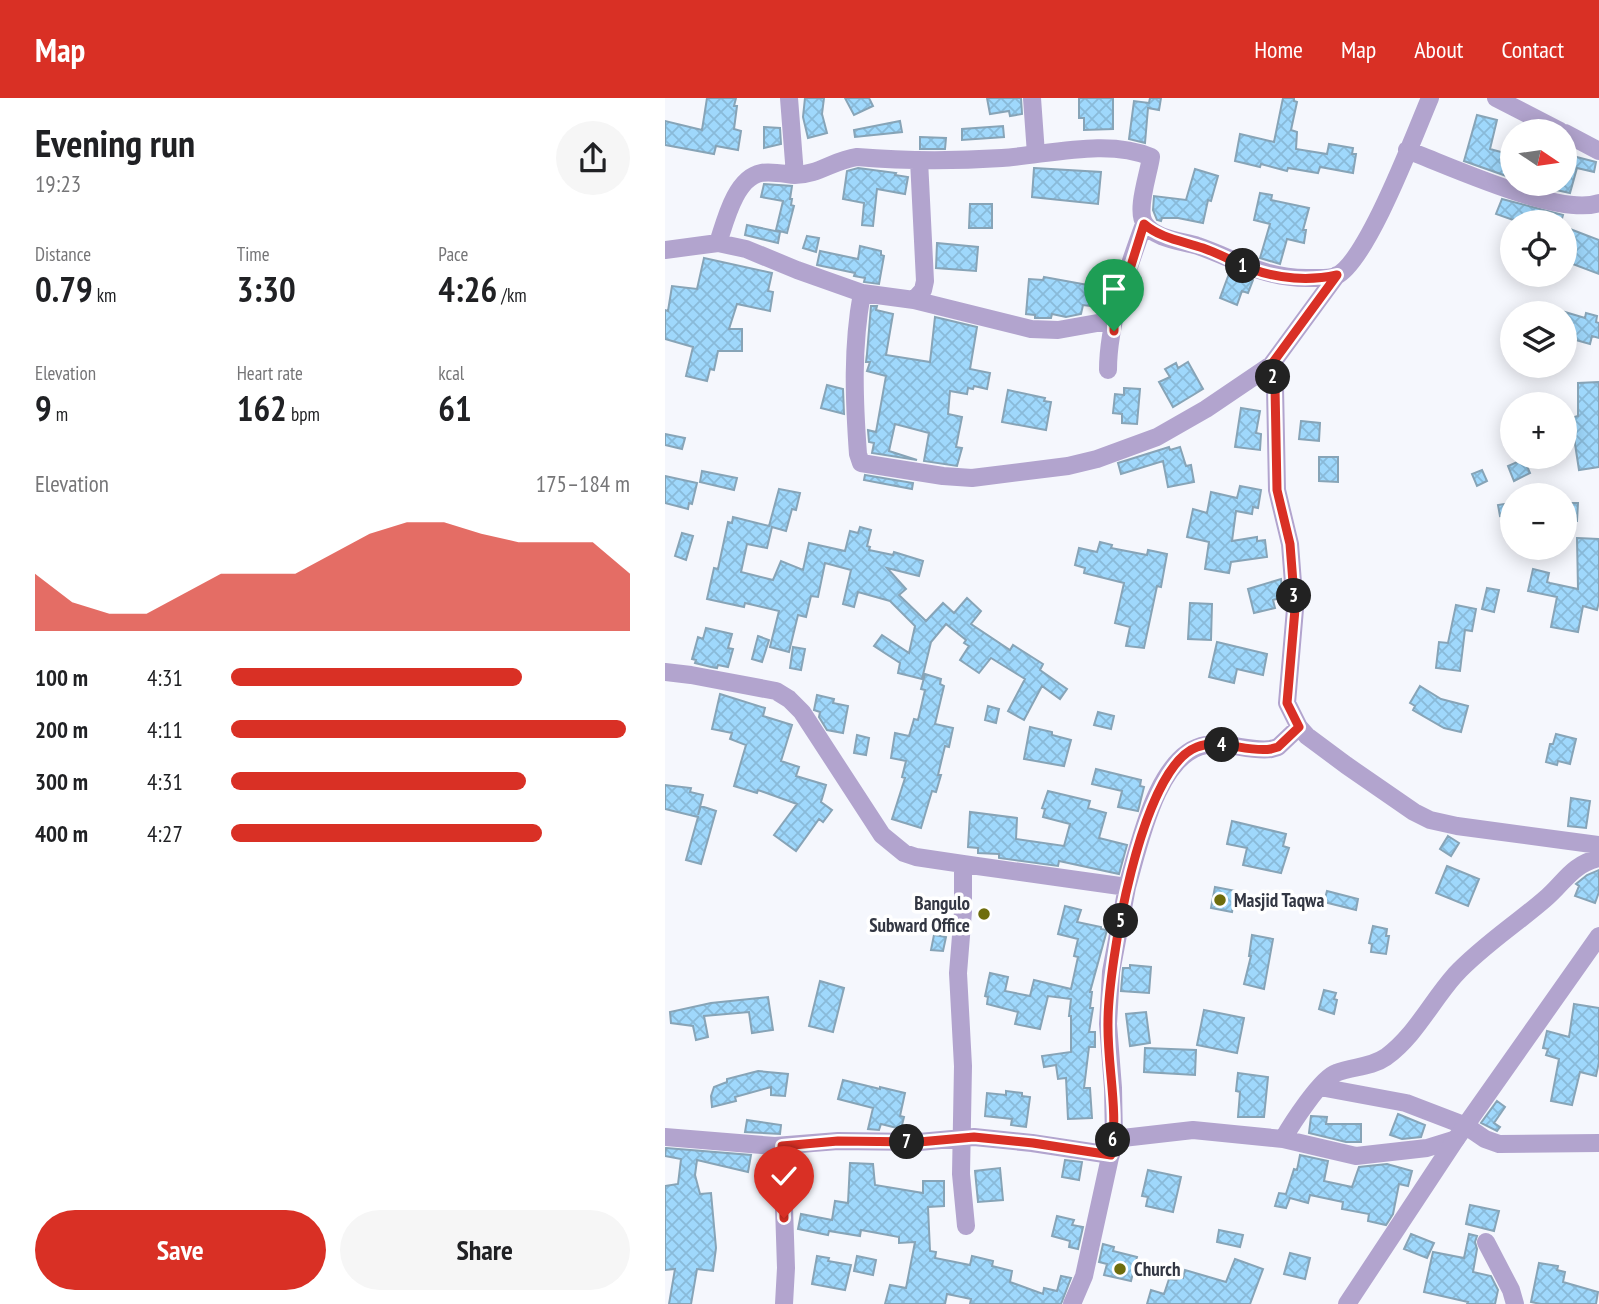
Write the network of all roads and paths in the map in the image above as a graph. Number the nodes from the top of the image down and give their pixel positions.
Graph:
1 (789, 98) edge
2 (1032, 98) edge
3 (1430, 98) edge
4 (1496, 98) edge
5 (1537, 119) edge
6 (1577, 140) edge
7 (1407, 150) junction
8 (1599, 151) edge
9 (1036, 154) junction
10 (919, 160) junction
11 (795, 175) junction
12 (1599, 203) edge
13 (1144, 224) junction
14 (718, 243) junction
15 (665, 250) edge
16 (1337, 275) junction
17 (862, 293) junction
18 (914, 300) junction
19 (1114, 320) junction
20 (1271, 365) junction
21 (1108, 370) dead end
22 (665, 672) edge
23 (1299, 727) junction
24 (1599, 845) edge
25 (1599, 858) edge
26 (963, 864) junction
27 (1127, 887) junction
28 (1599, 936) edge
29 (1319, 1087) junction
30 (1461, 1132) junction
31 (960, 1136) junction
32 (665, 1137) edge
33 (1283, 1139) junction
34 (1599, 1143) edge
35 (782, 1146) junction
36 (1112, 1147) junction
37 (966, 1226) dead end
38 (1486, 1242) dead end
39 (784, 1304) edge
40 (1072, 1304) edge
41 (1347, 1304) edge
42 (1515, 1304) edge

1 - 11 street
2 - 9 street
3 - 7 street
4 - 5 street
6 - 8 street
7 - 12 street
7 - 16 street
9 - 10 street
9 - 13 street
10 - 11 street
10 - 18 street
11 - 14 street
13 - 16 street
13 - 19 street
14 - 15 street
14 - 17 street
16 - 20 street
17 - 18 street
17 - 20 street
18 - 19 street
19 - 21 street
20 - 23 street
22 - 26 street
23 - 24 street
23 - 27 street
25 - 29 street
26 - 27 street
26 - 31 street
27 - 36 street
28 - 30 street
29 - 30 street
29 - 33 street
30 - 33 street
30 - 34 street
30 - 41 street
31 - 35 street
31 - 36 street
31 - 37 street
32 - 35 street
33 - 36 street
35 - 39 street
36 - 40 street
38 - 42 street

